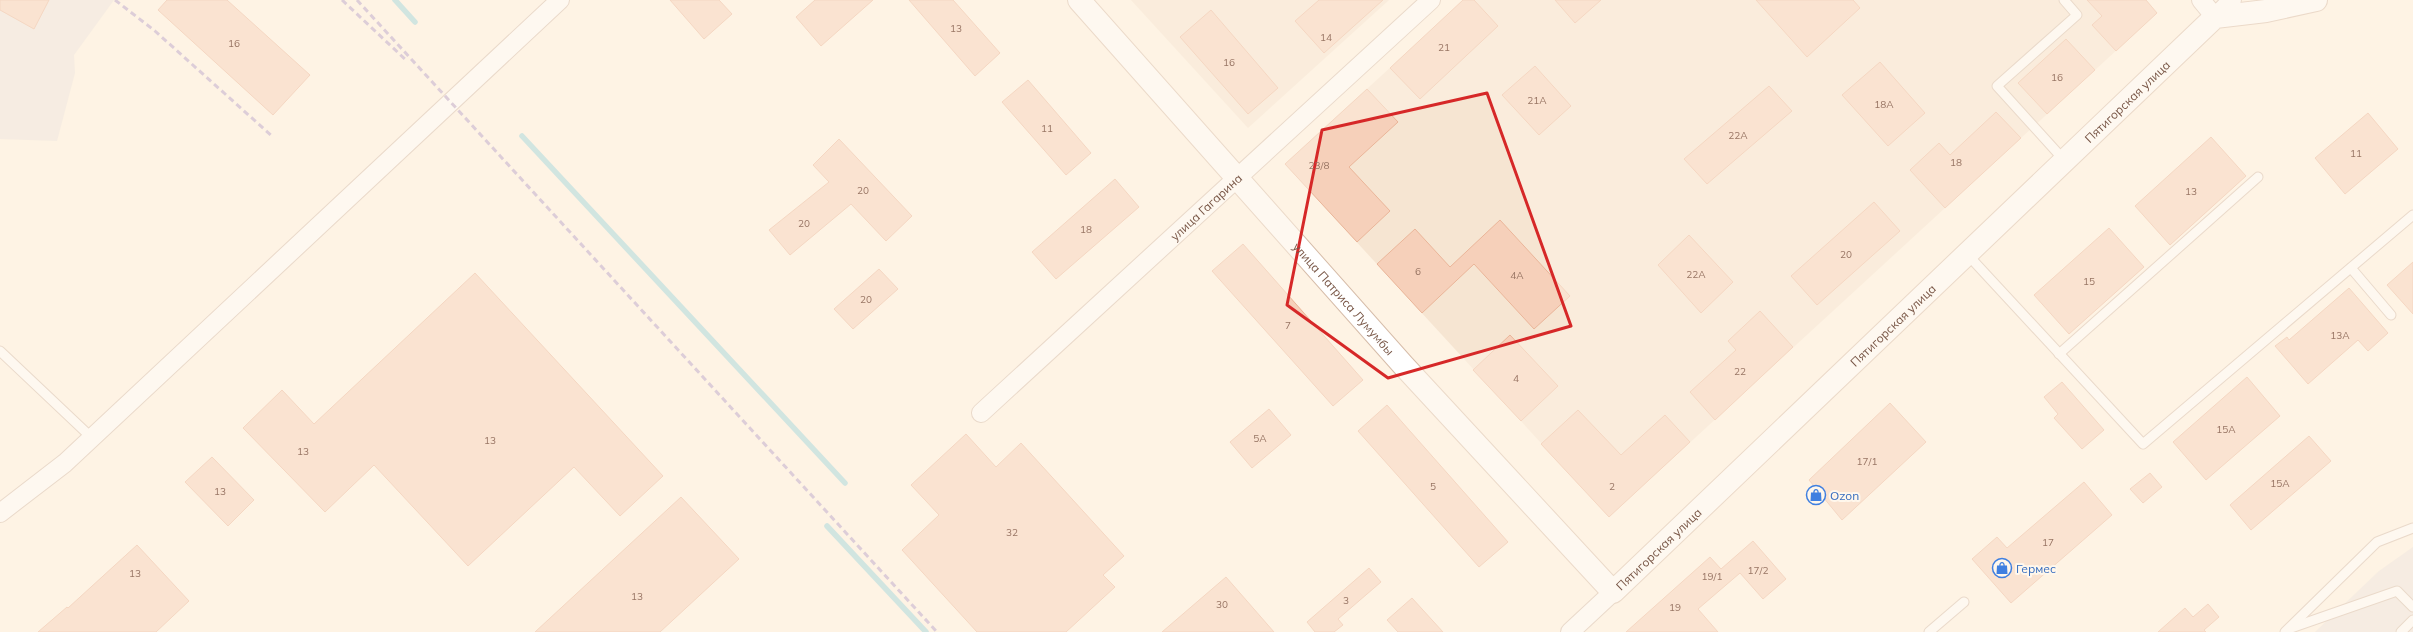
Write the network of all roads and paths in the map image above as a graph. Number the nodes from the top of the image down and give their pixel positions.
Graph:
1 (560, 0) edge
2 (1079, 0) edge
3 (1431, 0) edge
4 (2064, 0) edge
5 (2201, 0) edge
6 (2232, 0) edge
7 (2316, 0) edge
8 (2215, 17) junction
9 (2064, 160) junction
10 (2258, 177) dead end
11 (1238, 179) junction
12 (2413, 215) edge
13 (1967, 254) junction
14 (2351, 268) junction
15 (2391, 315) dead end
16 (0, 351) edge
17 (2059, 354) junction
18 (981, 413) dead end
19 (92, 438) junction
20 (0, 513) edge
21 (2413, 528) edge
22 (1613, 592) junction
23 (1964, 602) dead end
24 (2413, 606) edge
25 (2413, 620) edge
26 (2287, 630) edge
27 (1570, 632) edge
28 (1929, 632) edge
29 (2401, 632) edge

1 - 19 street
2 - 11 street, улица Патриса Лумумбы
3 - 11 street, улица Гагарина
4 - 9 lane
5 - 8 street
6 - 8 street
7 - 8 street
8 - 9 street, Пятигорская улица
9 - 13 street, Пятигорская улица
10 - 17 lane
11 - 18 street, улица Гагарина
11 - 22 street, улица Патриса Лумумбы
12 - 14 lane
13 - 17 lane
13 - 22 street, Пятигорская улица
14 - 15 lane
14 - 17 lane
16 - 19 lane
19 - 20 street
21 - 26 lane
22 - 27 street, Пятигорская улица
23 - 28 lane
24 - 26 lane
25 - 29 lane

